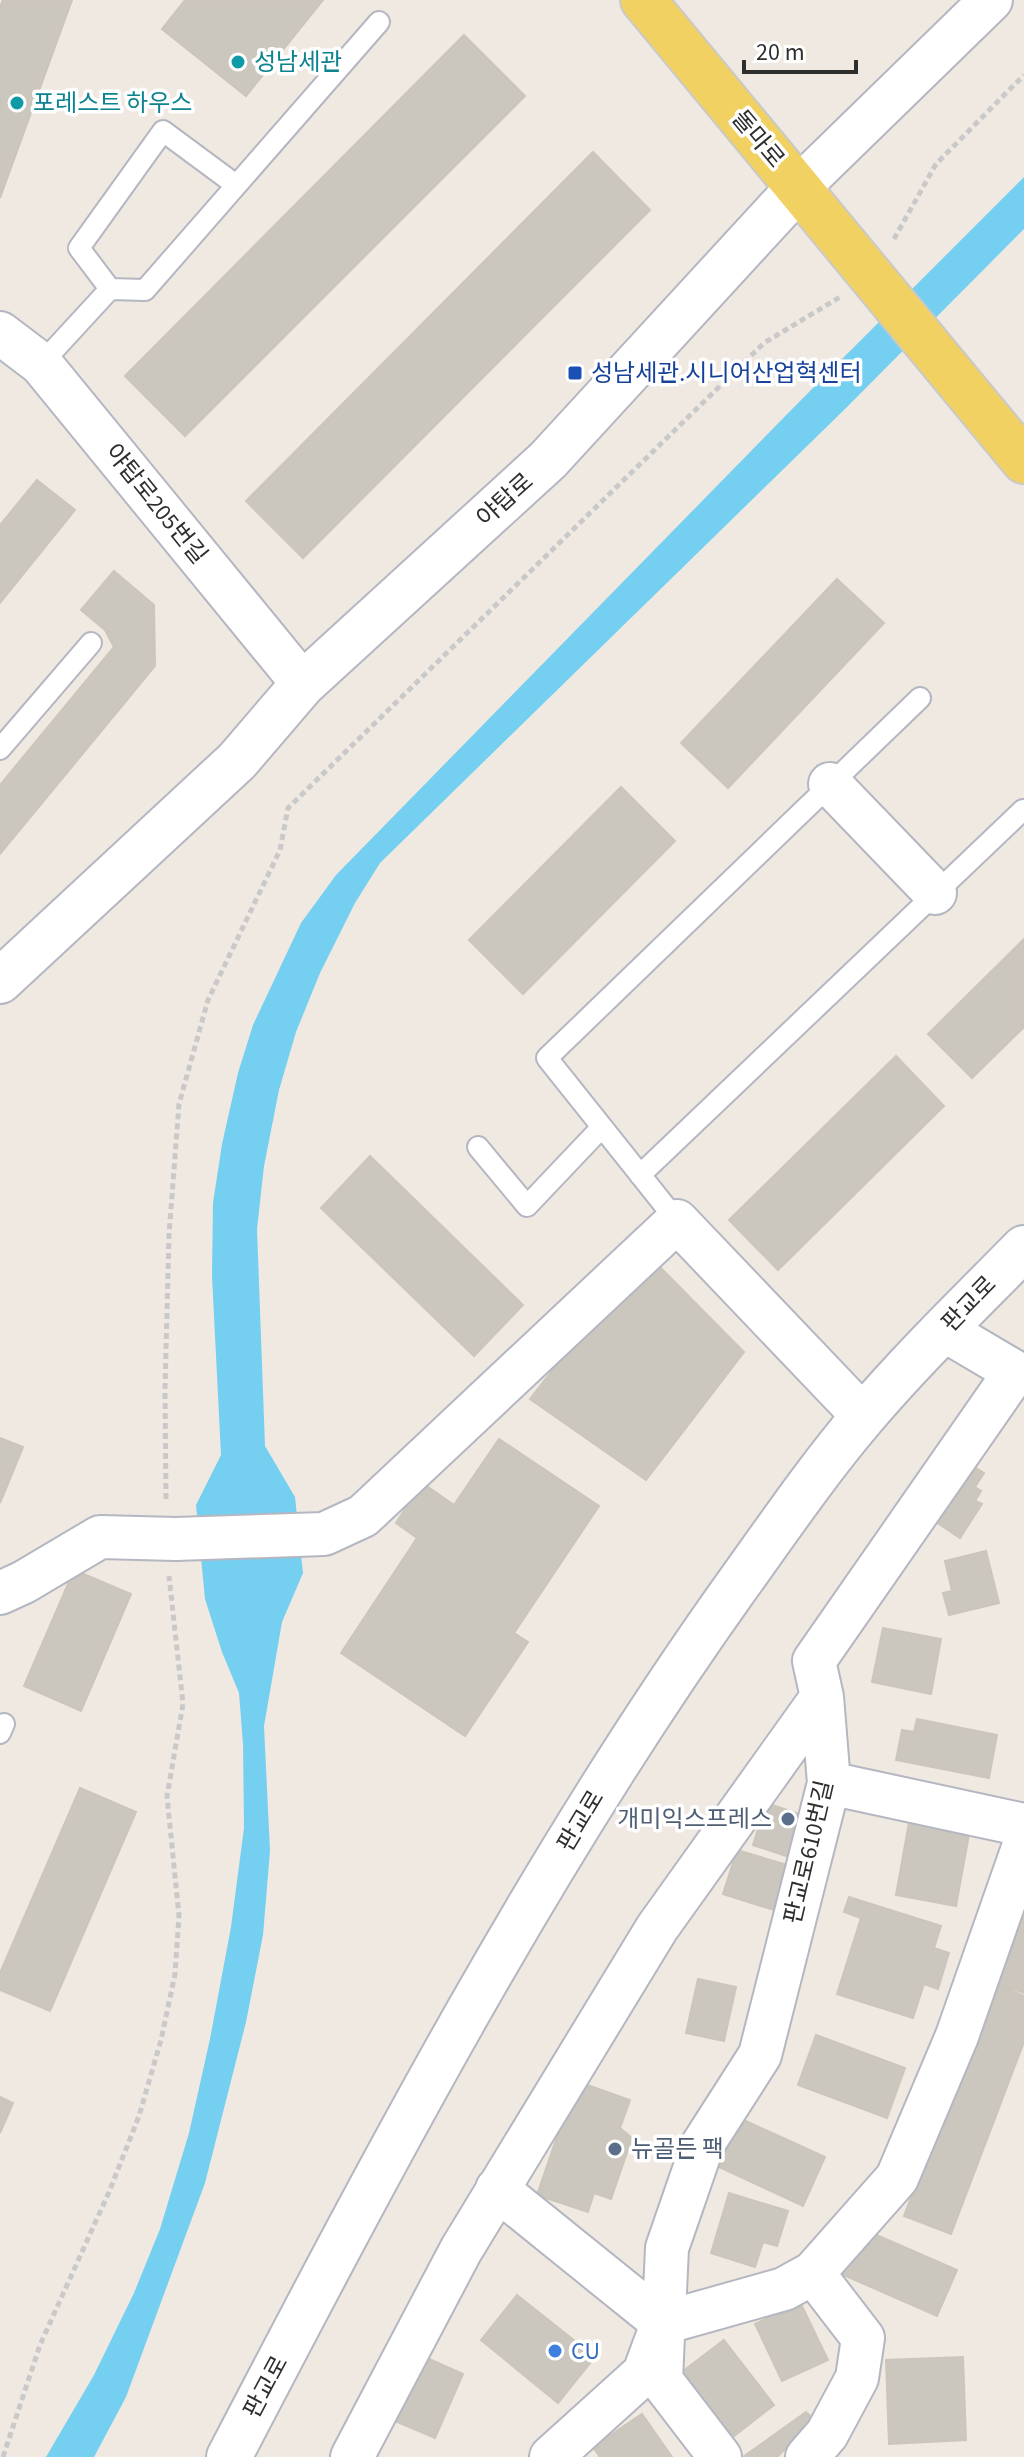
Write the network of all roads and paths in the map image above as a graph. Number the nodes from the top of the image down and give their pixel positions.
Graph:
1 (643, 0) edge
2 (991, 0) edge
3 (379, 22) dead end
4 (1024, 75) edge
5 (236, 185) junction
6 (798, 188) junction
7 (872, 278) junction
8 (110, 289) junction
9 (0, 333) edge
10 (41, 364) junction
11 (1024, 461) edge
12 (91, 643) dead end
13 (303, 684) junction
14 (920, 698) dead end
15 (0, 749) edge
16 (830, 784) junction
17 (1023, 810) edge
18 (935, 893) junction
19 (0, 981) edge
20 (602, 1127) junction
21 (478, 1147) dead end
22 (640, 1175) junction
23 (677, 1221) junction
24 (1024, 1248) edge
25 (944, 1330) junction
26 (1020, 1371) edge
27 (863, 1416) junction
28 (170, 1539) junction
29 (0, 1593) edge
30 (822, 1697) junction
31 (829, 1783) junction
32 (1024, 1825) edge
33 (1024, 1845) edge
34 (497, 2189) junction
35 (813, 2273) junction
36 (663, 2323) junction
37 (3, 2457) edge
38 (229, 2457) edge
39 (352, 2457) edge
40 (551, 2457) edge
41 (720, 2457) edge
42 (807, 2457) edge

1 - 6 main road, 돌마로
2 - 6 street, 야탑로
3 - 5 lane
4 - 7 path
5 - 8 lane
5 - 8 lane
6 - 7 main road, 돌마로
6 - 13 main road, 야탑로
7 - 11 main road, 돌마로
7 - 28 path
8 - 10 lane
9 - 10 street, 야탑로205번길
10 - 13 street, 야탑로205번길
12 - 15 lane
13 - 19 main road, 야탑로
14 - 16 lane
16 - 18 street
16 - 20 lane
17 - 18 lane
18 - 22 lane
20 - 21 lane
20 - 22 lane
22 - 23 lane
23 - 27 street
23 - 28 street
24 - 25 main road, 판교로
25 - 26 street, 판교로610번길
25 - 27 main road, 판교로
26 - 30 street, 판교로610번길
27 - 38 main road, 판교로
28 - 29 street
28 - 37 path
30 - 31 street, 판교로610번길
30 - 34 street
31 - 32 street
31 - 36 street, 판교로610번길
33 - 35 street
34 - 36 street
34 - 39 street
35 - 36 street
35 - 42 street
36 - 40 street, 판교로610번길
36 - 41 street, 판교로610번길

